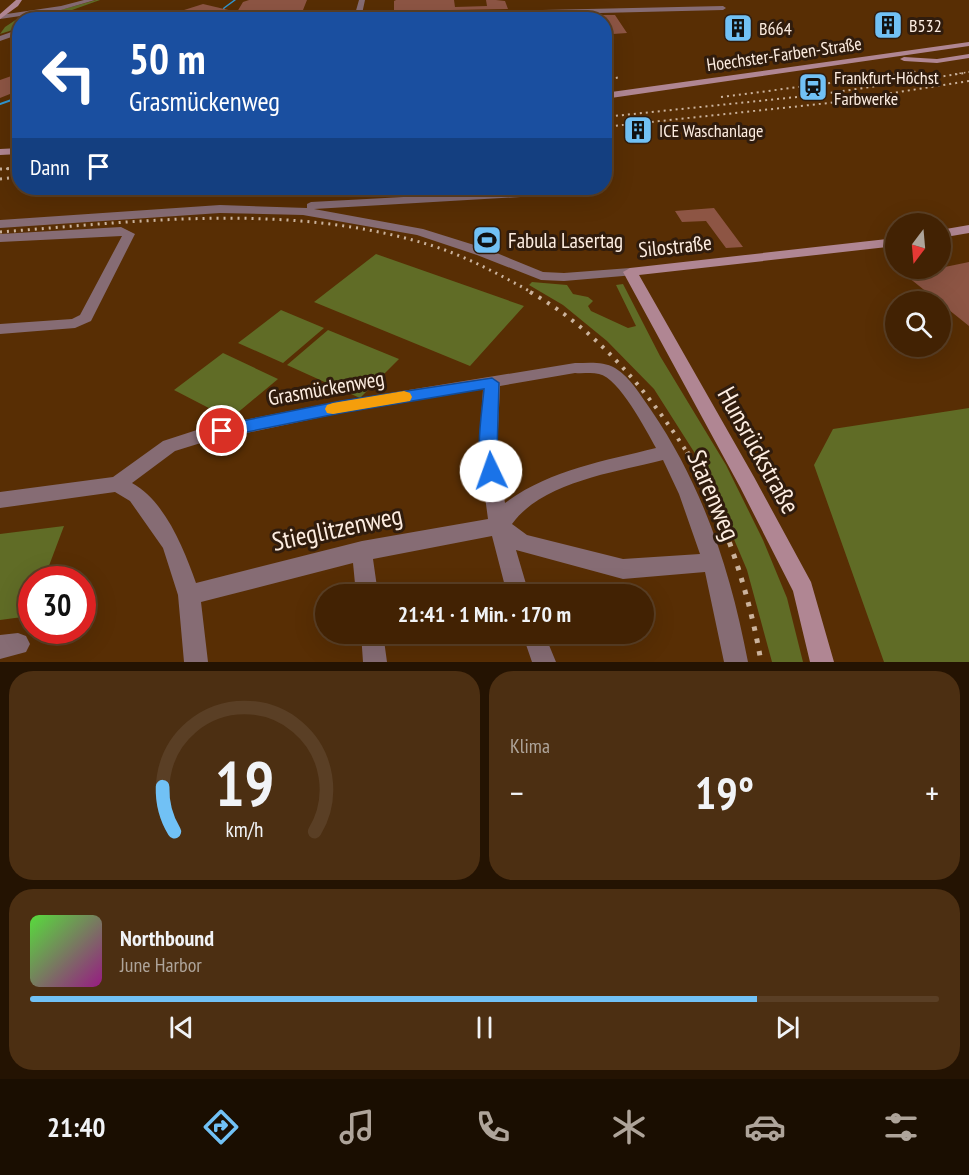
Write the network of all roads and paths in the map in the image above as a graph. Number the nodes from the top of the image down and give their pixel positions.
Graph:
1 (20, 0) edge
2 (714, 0) edge
3 (96, 1) edge
4 (12, 4) edge
5 (29, 12) edge
6 (36, 12) edge
7 (71, 12) edge
8 (561, 12) edge
9 (1, 14) edge
10 (969, 44) edge
11 (919, 51) junction
12 (969, 56) edge
13 (875, 57) junction
14 (930, 61) junction
15 (612, 95) edge
16 (497, 195) edge
17 (303, 211) junction
18 (0, 224) edge
19 (969, 229) edge
20 (951, 232) edge
21 (0, 238) edge
22 (885, 243) edge
23 (630, 272) junction
24 (0, 329) edge
25 (603, 369) joint
26 (492, 383) junction
27 (667, 452) junction
28 (117, 484) junction
29 (0, 500) edge
30 (499, 526) junction
31 (362, 550) junction
32 (713, 562) junction
33 (366, 584) edge
34 (515, 584) edge
35 (189, 595) junction
36 (373, 644) edge
37 (537, 644) edge
38 (196, 662) edge
39 (375, 662) edge
40 (544, 662) edge
41 (736, 662) edge
42 (822, 662) edge

1 - 4 main road
2 - 8 street
3 - 6 street
3 - 7 street
4 - 5 street
4 - 9 main road
10 - 11 main road, Hoechster-Farben-Straße
11 - 13 main road, Hoechster-Farben-Straße
11 - 14 main road
12 - 14 main road
13 - 14 main road
13 - 15 main road, Hoechster-Farben-Straße
16 - 17 street
17 - 18 street, Silostraße
17 - 23 street, Silostraße
19 - 20 main road
21 - 24 street
22 - 23 main road, Silostraße
23 - 42 main road, Hunsrückstraße
25 - 26 street, Grasmückenweg
25 - 27 street, Starenweg
26 - 28 street, Grasmückenweg
26 - 30 street
27 - 30 street
27 - 32 street, Starenweg
28 - 29 street, Grasmückenweg
28 - 35 street
30 - 31 street, Stieglitzenweg
30 - 32 street
30 - 34 street
31 - 33 street
31 - 35 street, Stieglitzenweg
32 - 41 street, Starenweg
35 - 38 street
36 - 39 street
37 - 40 street

